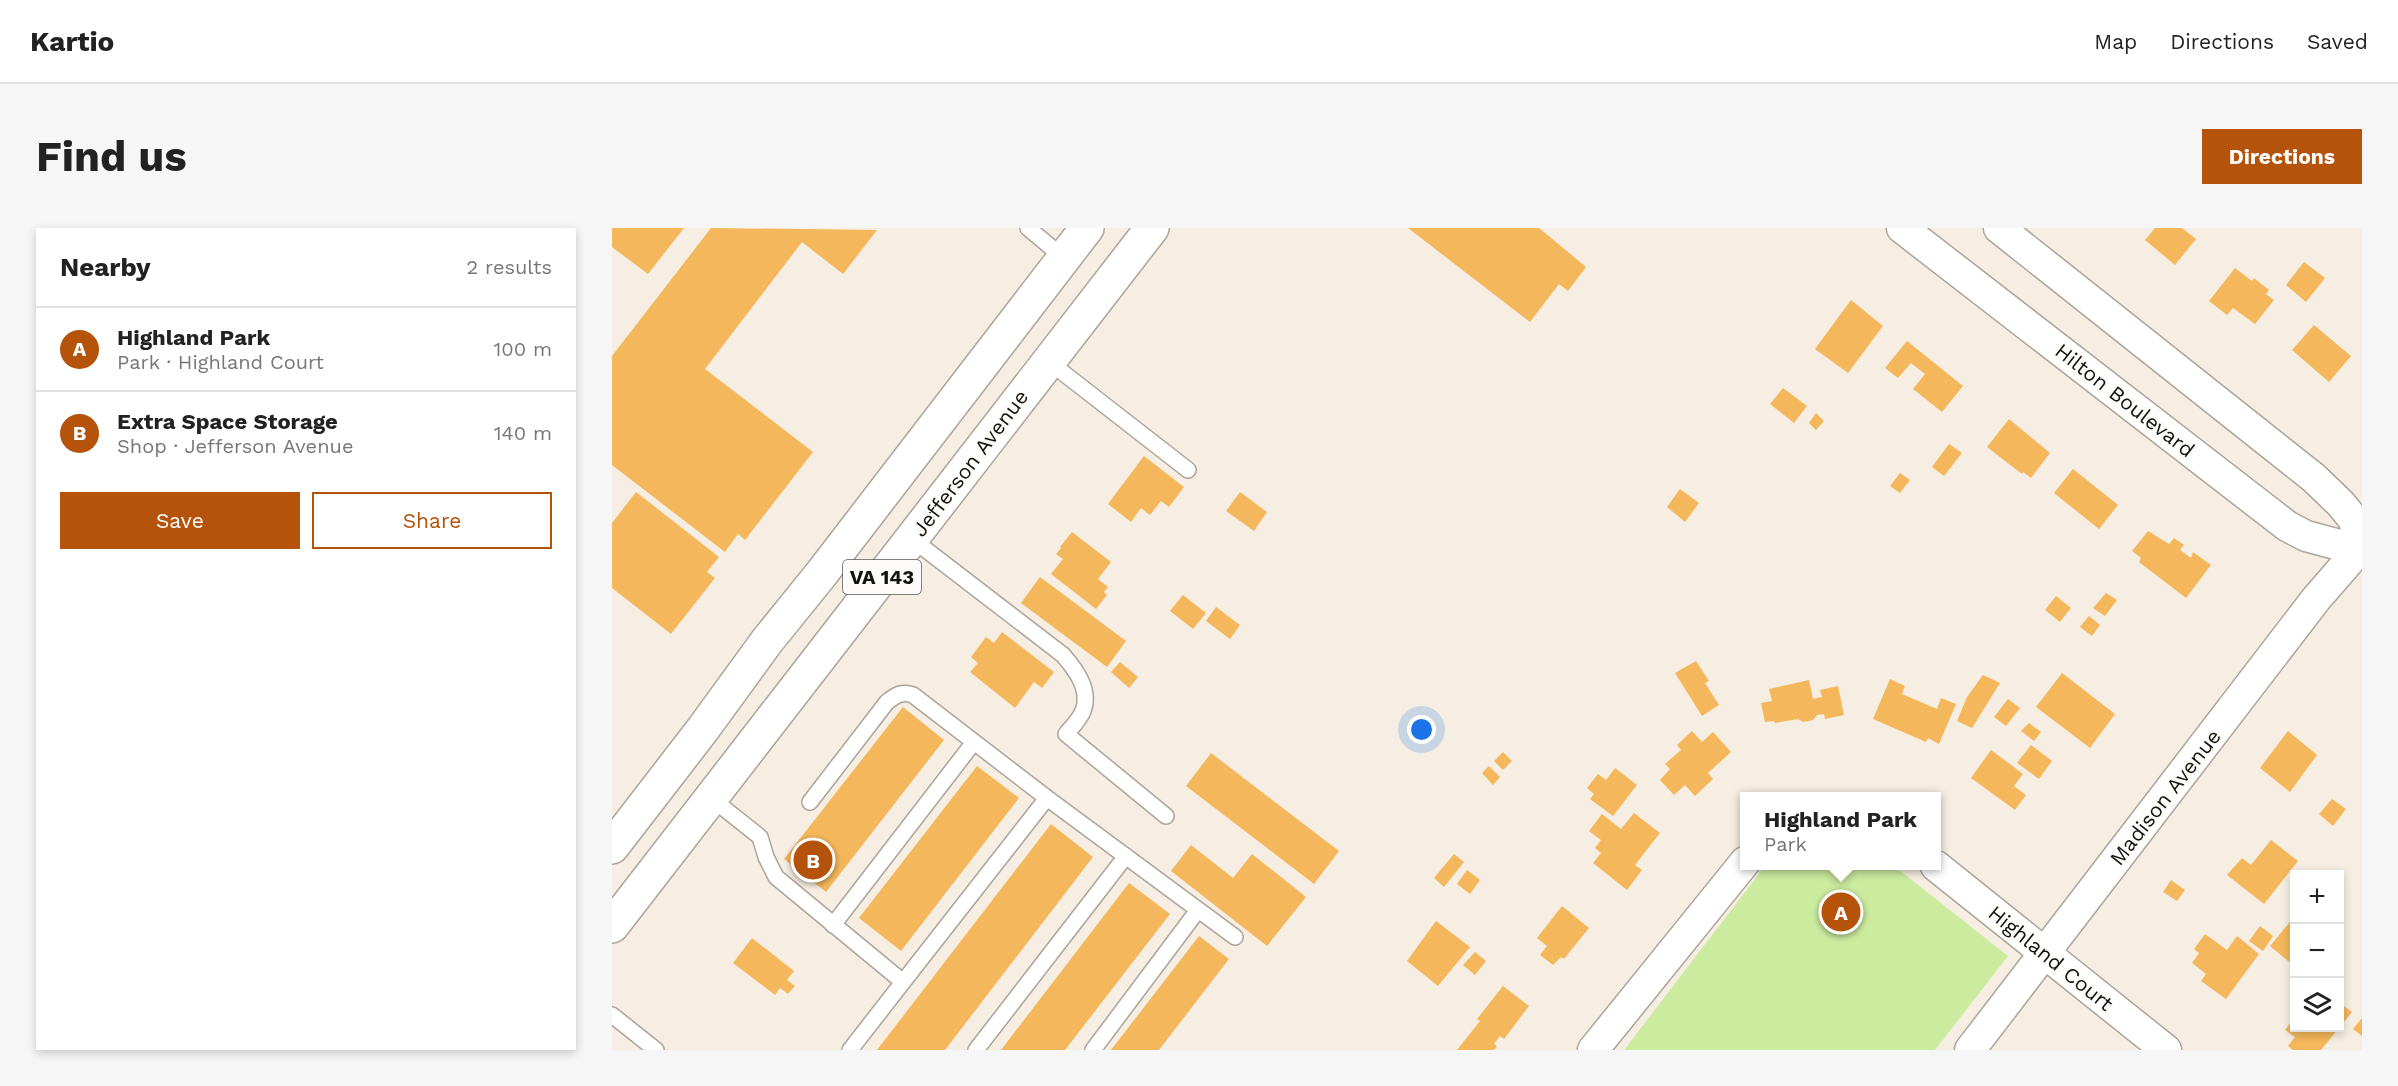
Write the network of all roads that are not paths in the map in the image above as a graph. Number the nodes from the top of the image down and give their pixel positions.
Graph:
1 (1028, 228) edge
2 (1087, 228) edge
3 (1152, 228) edge
4 (1902, 228) edge
5 (1999, 228) edge
6 (1064, 258) junction
7 (1048, 360) junction
8 (1188, 470) dead end
9 (872, 508) junction
10 (912, 539) junction
11 (2361, 549) edge
12 (974, 742) junction
13 (711, 798) junction
14 (1047, 798) junction
15 (810, 802) dead end
16 (1166, 816) dead end
17 (612, 847) edge
18 (1126, 856) junction
19 (1740, 868) edge
20 (1941, 870) edge
21 (1198, 910) junction
22 (833, 925) junction
23 (612, 926) edge
24 (1235, 937) dead end
25 (2045, 953) junction
26 (903, 982) junction
27 (612, 1015) edge
28 (656, 1050) edge
29 (850, 1050) edge
30 (976, 1050) edge
31 (1093, 1050) edge
32 (1593, 1050) edge
33 (1970, 1050) edge
34 (2166, 1050) edge

1 - 6 lane
2 - 6 main road, VA 143
3 - 7 main road, Jefferson Avenue / VA 143
4 - 11 street, Hilton Boulevard
5 - 11 street
6 - 9 main road, VA 143
7 - 8 lane
7 - 10 main road, Jefferson Avenue / VA 143
9 - 10 main road
9 - 17 main road, VA 143
10 - 13 main road, Jefferson Avenue / VA 143
10 - 16 lane
11 - 25 street, Madison Avenue
12 - 14 lane
12 - 15 lane
12 - 22 lane
13 - 22 lane
13 - 23 main road, Jefferson Avenue / VA 143
14 - 18 lane
14 - 26 lane
18 - 21 lane
18 - 30 lane
19 - 32 street
20 - 25 street, Highland Court
21 - 24 lane
21 - 31 lane
22 - 26 lane
25 - 33 street, Madison Avenue
25 - 34 street, Highland Court
26 - 29 lane
27 - 28 lane

